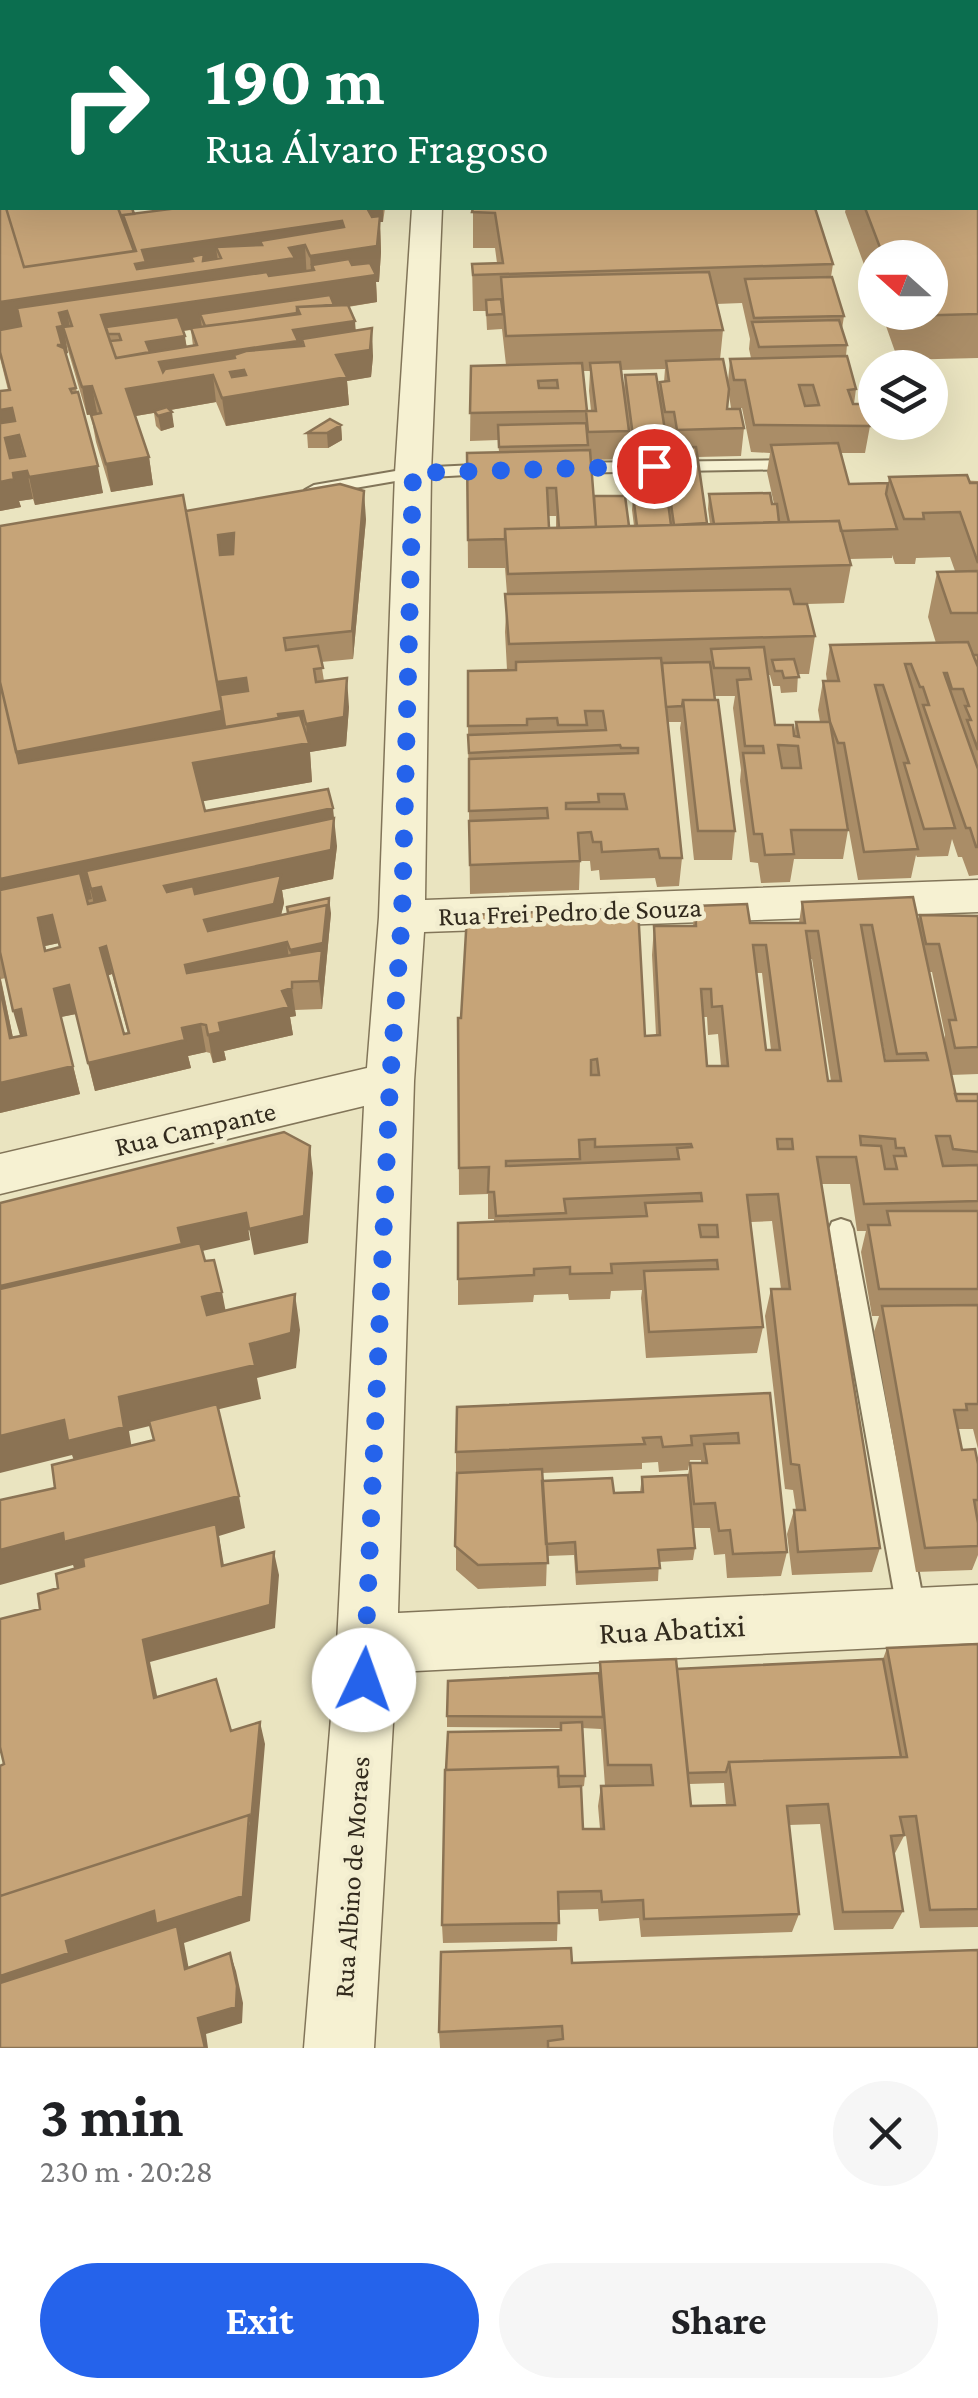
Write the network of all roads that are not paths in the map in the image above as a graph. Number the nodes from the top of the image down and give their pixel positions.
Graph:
1 (428, 210) edge
2 (813, 464) edge
3 (510, 469) edge
4 (546, 469) edge
5 (413, 473) junction
6 (295, 493) edge
7 (978, 896) edge
8 (402, 916) junction
9 (390, 1082) junction
10 (0, 1174) edge
11 (841, 1230) dead end
12 (978, 1614) edge
13 (912, 1617) junction
14 (367, 1644) junction
15 (339, 2048) edge

1 - 5 street, Rua Albino de Moraes
2 - 4 lane
3 - 5 lane
5 - 6 lane
5 - 8 street, Rua Albino de Moraes
7 - 8 street, Rua Frei Pedro de Souza
8 - 9 street, Rua Albino de Moraes
9 - 10 street, Rua Campante
9 - 14 street, Rua Albino de Moraes
11 - 13 lane
12 - 13 street, Rua Abatixi
13 - 14 street, Rua Abatixi
14 - 15 street, Rua Albino de Moraes

